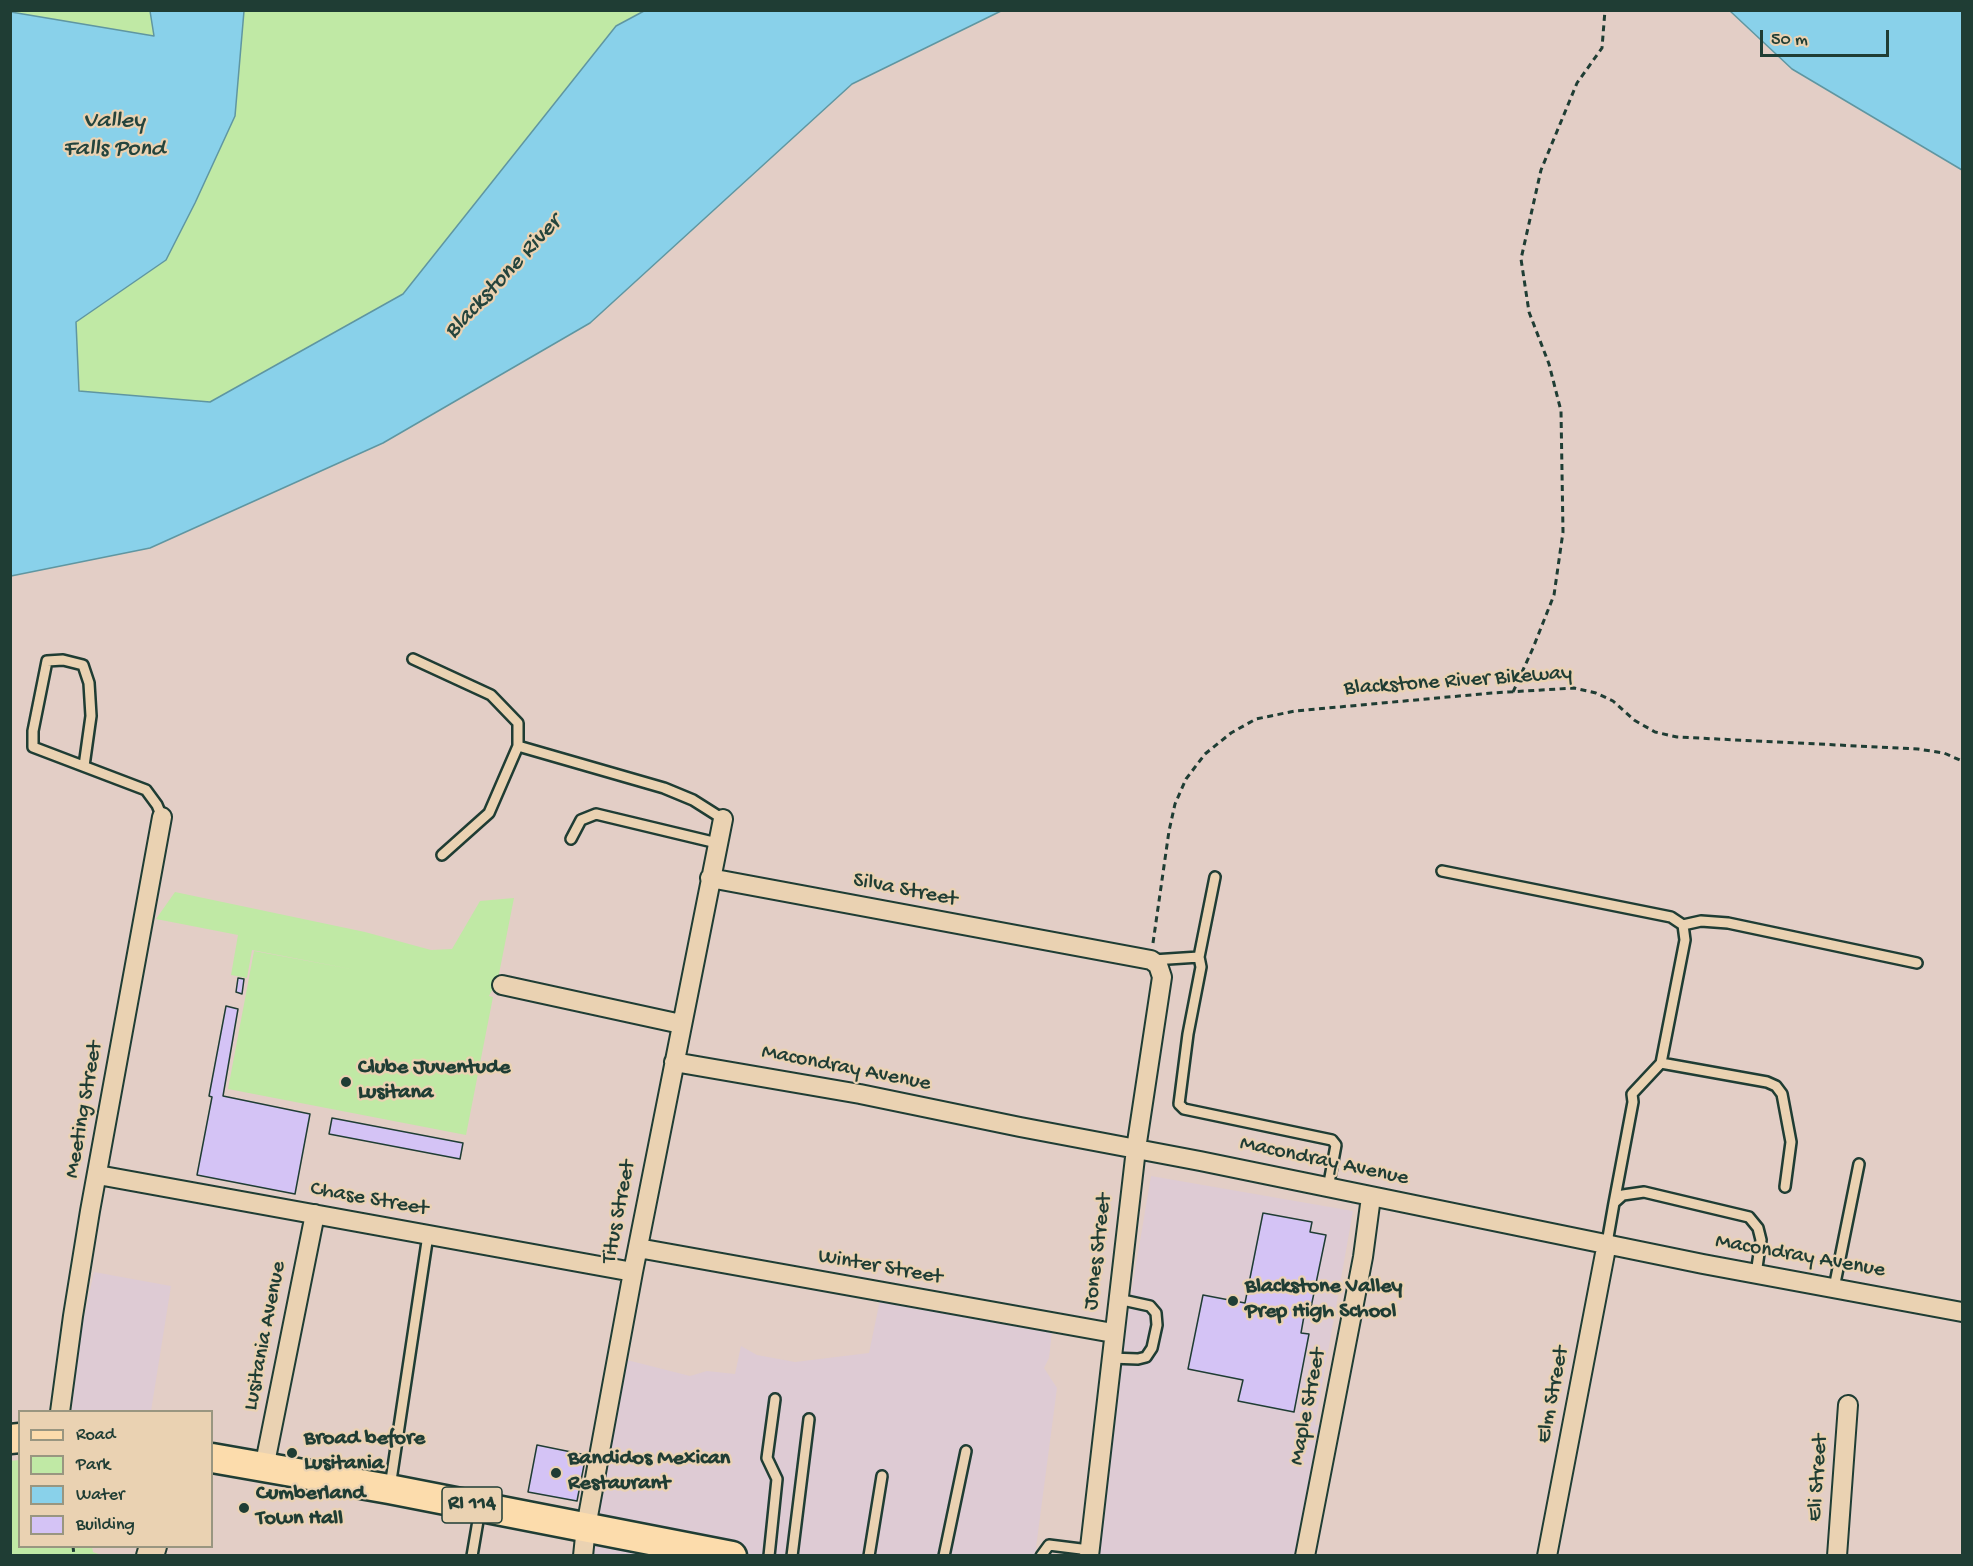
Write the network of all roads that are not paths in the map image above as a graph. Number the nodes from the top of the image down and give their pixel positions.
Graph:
1 (413, 659) dead end
2 (518, 746) junction
3 (84, 766) junction
4 (162, 817) joint
5 (723, 819) joint
6 (571, 838) dead end
7 (717, 843) junction
8 (442, 855) dead end
9 (1442, 871) dead end
10 (1215, 877) dead end
11 (710, 878) junction
12 (1683, 925) junction
13 (1199, 957) junction
14 (1151, 960) junction
15 (1917, 963) dead end
16 (502, 985) dead end
17 (681, 1024) junction
18 (674, 1062) junction
19 (1661, 1063) junction
20 (1136, 1149) junction
21 (1859, 1164) dead end
22 (98, 1175) junction
23 (1785, 1187) dead end
24 (1328, 1188) junction
25 (1371, 1197) junction
26 (1614, 1203) junction
27 (315, 1214) junction
28 (428, 1235) junction
29 (1607, 1243) junction
30 (638, 1248) junction
31 (633, 1272) junction
32 (1756, 1274) junction
33 (1834, 1288) junction
34 (1118, 1299) junction
35 (1962, 1312) edge
36 (1113, 1333) junction
37 (1110, 1358) junction
38 (775, 1399) dead end
39 (1848, 1405) dead end
40 (60, 1410) edge
41 (809, 1419) dead end
42 (966, 1451) dead end
43 (213, 1458) edge
44 (264, 1468) junction
45 (882, 1476) dead end
46 (389, 1490) junction
47 (481, 1507) junction
48 (586, 1527) junction
49 (1089, 1553) edge
50 (471, 1556) edge
51 (583, 1556) edge
52 (732, 1556) edge
53 (769, 1556) edge
54 (792, 1556) edge
55 (868, 1556) edge
56 (944, 1556) edge
57 (1041, 1556) edge
58 (1305, 1556) edge
59 (1547, 1556) edge
60 (1837, 1556) edge

1 - 2 lane
2 - 5 lane
2 - 8 lane
3 - 3 lane
3 - 4 lane
4 - 22 street, Meeting Street
5 - 7 street
6 - 7 lane
7 - 11 street
9 - 12 lane
10 - 13 lane
11 - 14 street, Silva Street
11 - 17 street, Titus Street
12 - 15 lane
12 - 19 lane
13 - 14 lane
13 - 24 lane
14 - 20 street, Jones Street
16 - 17 street
17 - 18 street, Titus Street
18 - 20 street, Macondray Avenue
18 - 30 street, Titus Street
19 - 23 lane
19 - 26 lane
20 - 24 street, Macondray Avenue
20 - 34 street, Jones Street
21 - 33 lane
22 - 27 street, Chase Street
22 - 40 street, Meeting Street
24 - 25 street, Macondray Avenue
25 - 29 street, Macondray Avenue
25 - 58 street, Maple Street
26 - 29 lane
26 - 32 lane
27 - 28 street, Chase Street
27 - 44 street, Lusitania Avenue
28 - 31 street, Chase Street
28 - 46 lane
29 - 32 street, Macondray Avenue
29 - 59 street, Elm Street
30 - 31 street, Titus Street
30 - 36 street, Winter Street
31 - 48 street, Titus Street
32 - 33 street, Macondray Avenue
33 - 35 street, Macondray Avenue
34 - 36 street, Jones Street
34 - 37 lane
36 - 37 street, Jones Street
37 - 49 street, Jones Street
38 - 53 lane
39 - 60 street, Eli Street
41 - 54 lane
42 - 56 lane
43 - 44 main road, RI 114
44 - 46 main road, RI 114
45 - 55 lane
46 - 47 main road, RI 114
47 - 48 main road, RI 114
47 - 50 lane
48 - 51 street, Titus Street
48 - 52 main road, RI 114
49 - 57 lane

